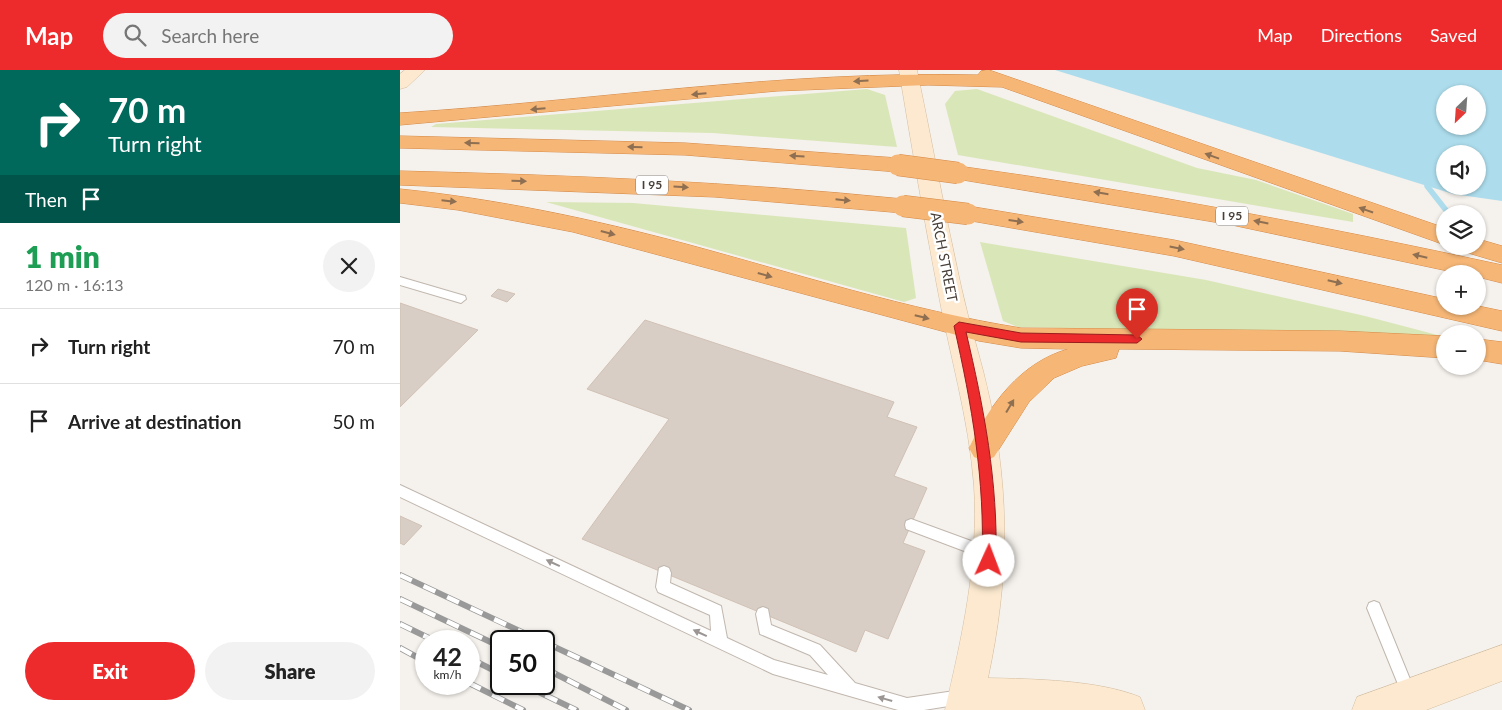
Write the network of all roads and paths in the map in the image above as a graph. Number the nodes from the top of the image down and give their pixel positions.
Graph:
1 (416, 70) edge
2 (973, 70) edge
3 (909, 75) edge
4 (1004, 81) junction
5 (400, 83) edge
6 (400, 119) edge
7 (400, 142) edge
8 (400, 178) edge
9 (400, 196) edge
10 (1436, 234) edge
11 (1486, 250) edge
12 (1502, 255) edge
13 (1502, 274) edge
14 (400, 281) edge
15 (461, 299) dead end
16 (1502, 321) edge
17 (959, 326) junction
18 (1255, 340) junction
19 (1436, 347) edge
20 (1486, 351) edge
21 (1502, 353) edge
22 (984, 448) junction
23 (400, 491) edge
24 (911, 524) dead end
25 (990, 554) junction
26 (664, 572) dead end
27 (1374, 608) dead end
28 (764, 614) dead end
29 (720, 642) junction
30 (1502, 663) edge
31 (851, 689) junction
32 (1410, 698) junction
33 (965, 703) edge
34 (1128, 710) edge
35 (1370, 710) edge

1 - 5 main road
2 - 4 highway
3 - 4 highway
3 -> 6 highway
3 - 17 main road, ARCH STREET
10 -> 4 highway
13 -> 7 highway, I 95, bridge
8 -> 16 highway, I 95, bridge
9 -> 17 highway
11 - 12 highway
14 - 15 lane
17 - 18 highway
17 - 22 main road, ARCH STREET
18 - 19 highway
22 -> 18 highway
20 - 21 highway
22 - 25 main road, ARCH STREET
29 -> 23 lane
24 - 25 lane
25 - 33 main road, ARCH STREET
26 - 29 lane
27 - 32 lane
28 - 31 lane
29 - 31 lane
30 - 32 main road
33 -> 31 lane
32 - 35 main road
33 - 34 main road

